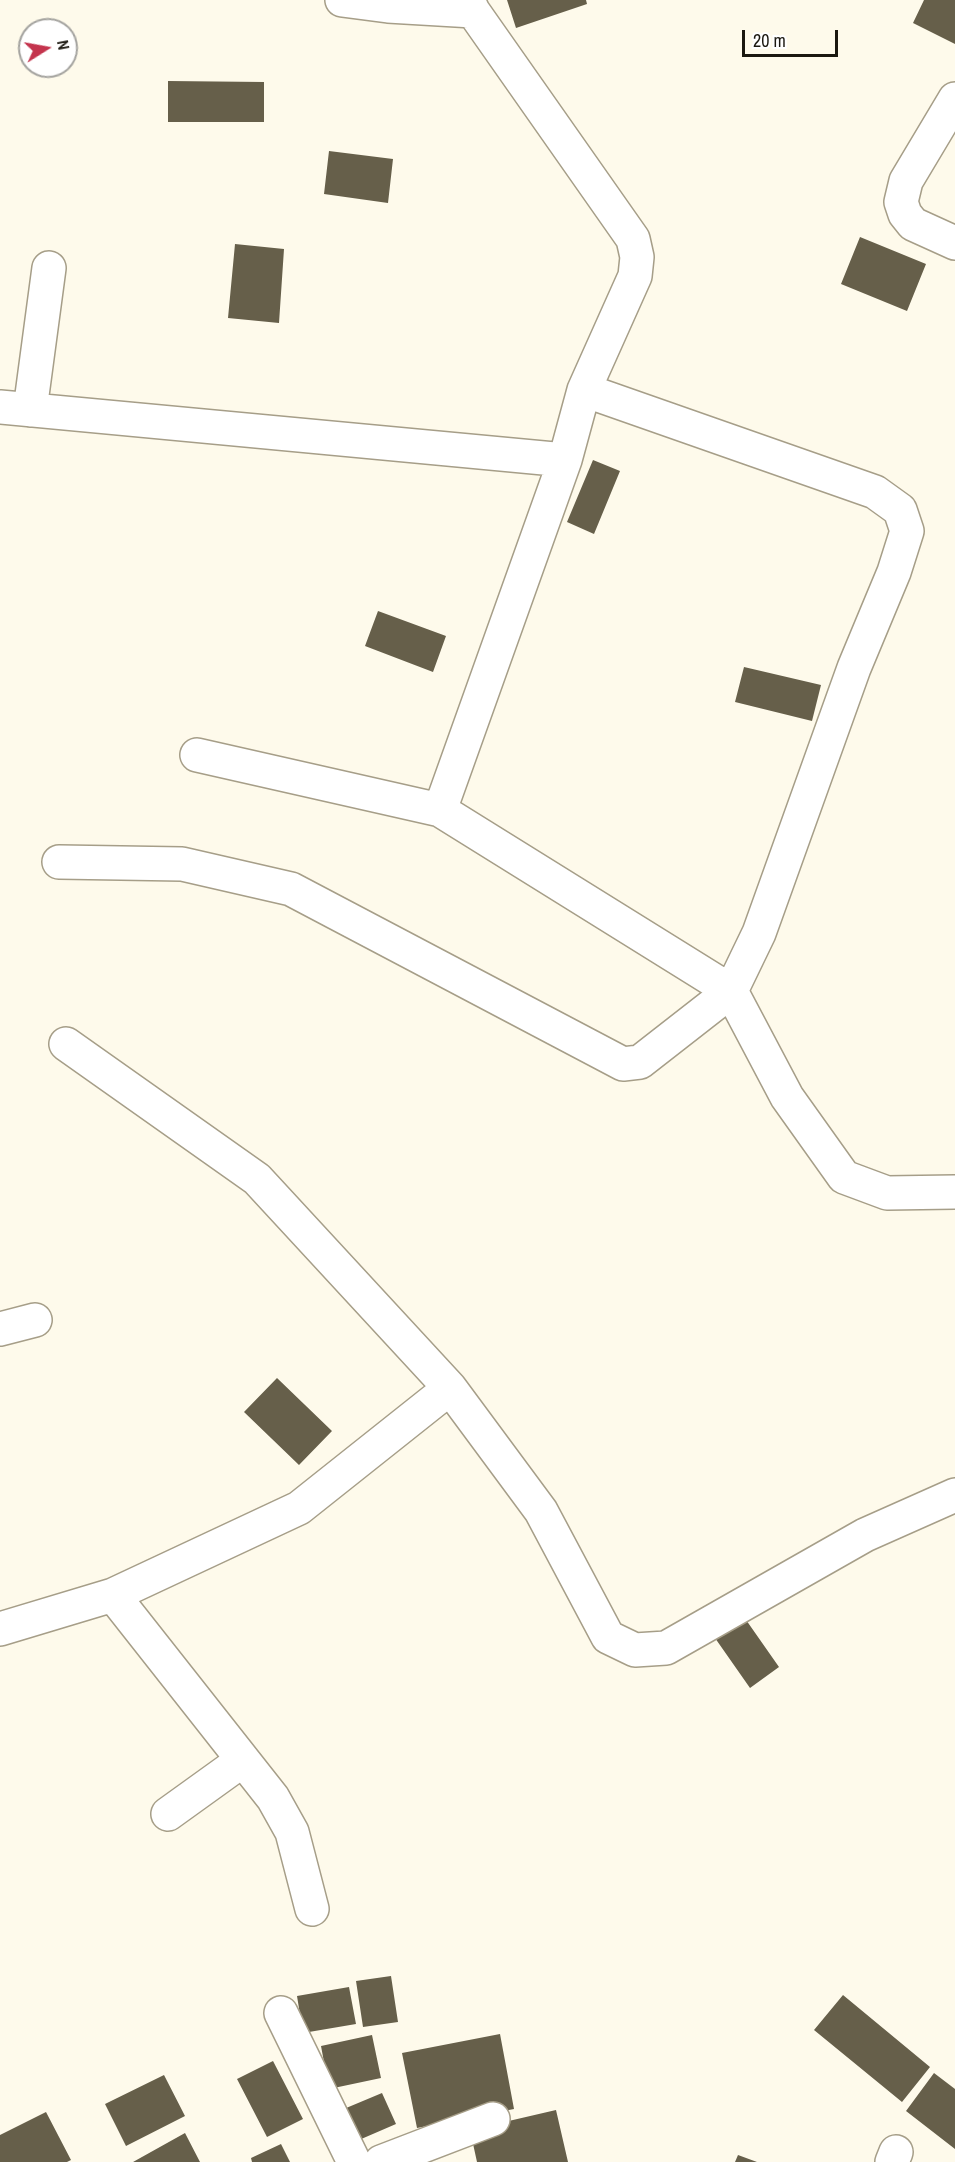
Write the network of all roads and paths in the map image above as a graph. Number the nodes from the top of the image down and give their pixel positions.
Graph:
1 (342, 0) edge
2 (471, 6) edge
3 (955, 99) edge
4 (955, 243) edge
5 (49, 268) dead end
6 (584, 390) junction
7 (15, 409) edge
8 (565, 460) junction
9 (197, 754) dead end
10 (440, 810) junction
11 (59, 862) dead end
12 (731, 991) junction
13 (66, 1044) dead end
14 (955, 1192) edge
15 (35, 1320) dead end
16 (0, 1329) edge
17 (450, 1388) junction
18 (955, 1495) edge
19 (113, 1595) junction
20 (0, 1629) edge
21 (243, 1760) junction
22 (168, 1814) dead end
23 (312, 1909) dead end
24 (281, 2013) dead end
25 (494, 2119) dead end
26 (354, 2162) edge
27 (381, 2162) edge

1 - 2 street
2 - 6 street
3 - 4 street
5 - 7 street
6 - 8 street
6 - 12 street
7 - 8 street
8 - 10 street
9 - 10 street
10 - 12 street
11 - 12 street
12 - 14 street
13 - 17 street
15 - 16 street
17 - 18 street
17 - 19 street
19 - 20 street
19 - 21 street
21 - 22 street
21 - 23 street
24 - 26 street
25 - 27 street

